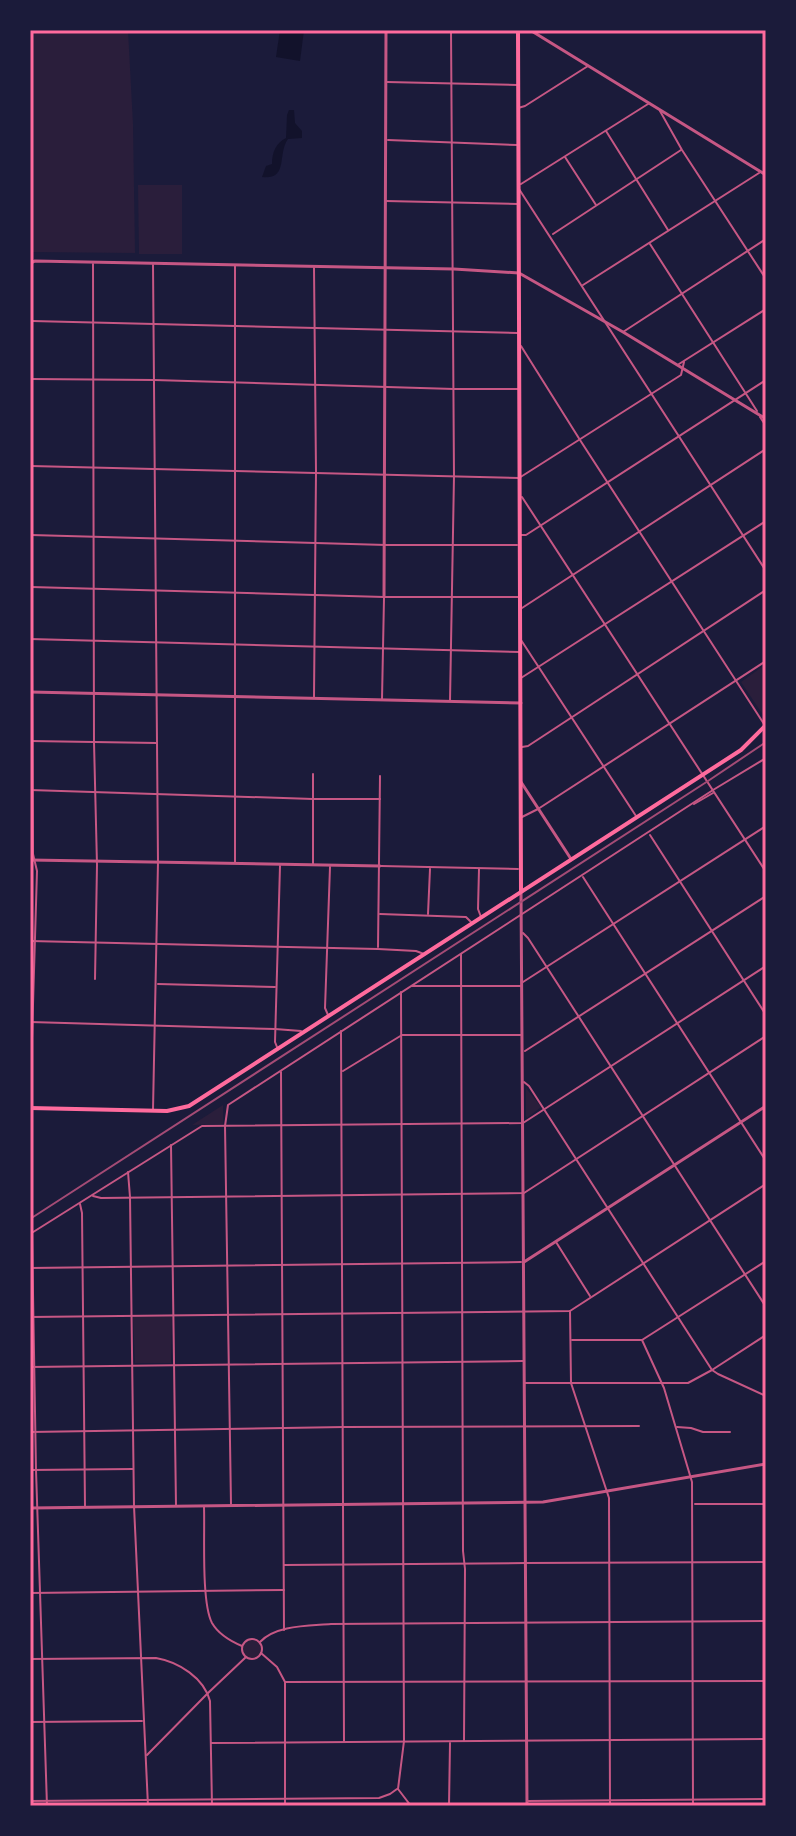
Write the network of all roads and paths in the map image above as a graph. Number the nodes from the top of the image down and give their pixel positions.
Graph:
1 (386, 30) edge
2 (451, 30) edge
3 (518, 30) edge
4 (530, 30) edge
5 (589, 65) junction
6 (386, 82) junction
7 (451, 83) junction
8 (518, 85) junction
9 (649, 103) junction
10 (518, 108) junction
11 (659, 110) junction
12 (605, 130) junction
13 (386, 140) junction
14 (452, 142) junction
15 (519, 145) junction
16 (682, 150) junction
17 (564, 156) junction
18 (760, 172) junction
19 (766, 175) edge
20 (637, 180) junction
21 (519, 187) junction
22 (386, 201) junction
23 (716, 201) junction
24 (452, 202) junction
25 (519, 204) junction
26 (597, 206) junction
27 (669, 231) junction
28 (551, 236) junction
29 (766, 239) edge
30 (650, 244) junction
31 (747, 251) junction
32 (30, 263) edge
33 (93, 263) junction
34 (153, 263) junction
35 (235, 265) junction
36 (314, 266) junction
37 (386, 268) junction
38 (454, 269) junction
39 (519, 273) junction
40 (766, 279) edge
41 (582, 285) junction
42 (681, 294) junction
43 (766, 309) edge
44 (30, 321) edge
45 (606, 322) junction
46 (94, 323) junction
47 (154, 324) junction
48 (235, 326) junction
49 (314, 329) junction
50 (385, 330) junction
51 (453, 331) junction
52 (623, 332) junction
53 (518, 333) junction
54 (712, 343) junction
55 (519, 344) junction
56 (30, 350) edge
57 (684, 362) junction
58 (676, 364) junction
59 (683, 368) junction
60 (30, 379) edge
61 (93, 380) junction
62 (154, 380) junction
63 (766, 380) edge
64 (234, 382) junction
65 (315, 384) junction
66 (30, 386) edge
67 (386, 387) junction
68 (454, 389) junction
69 (519, 389) junction
70 (745, 393) junction
71 (652, 394) junction
72 (735, 400) junction
73 (759, 414) junction
74 (766, 419) edge
75 (766, 426) edge
76 (678, 436) junction
77 (580, 440) junction
78 (766, 449) edge
79 (30, 466) edge
80 (93, 467) junction
81 (156, 468) junction
82 (234, 471) junction
83 (316, 472) junction
84 (386, 474) junction
85 (454, 476) junction
86 (519, 478) junction
87 (608, 482) junction
88 (710, 485) junction
89 (519, 493) junction
90 (766, 521) edge
91 (540, 524) junction
92 (640, 531) junction
93 (31, 535) edge
94 (520, 535) junction
95 (743, 535) junction
96 (94, 536) junction
97 (157, 539) junction
98 (235, 540) junction
99 (315, 543) junction
100 (386, 545) junction
101 (520, 545) junction
102 (453, 546) junction
103 (766, 571) edge
104 (574, 575) junction
105 (672, 581) junction
106 (30, 587) edge
107 (94, 588) junction
108 (766, 590) edge
109 (156, 592) junction
110 (235, 593) junction
111 (314, 594) junction
112 (384, 597) junction
113 (520, 597) junction
114 (452, 598) junction
115 (520, 608) junction
116 (605, 624) junction
117 (704, 631) junction
118 (31, 639) edge
119 (520, 639) junction
120 (94, 641) junction
121 (157, 642) junction
122 (235, 644) junction
123 (313, 647) junction
124 (382, 649) junction
125 (452, 650) junction
126 (520, 652) junction
127 (766, 661) edge
128 (540, 666) junction
129 (638, 673) junction
130 (520, 679) junction
131 (736, 681) junction
132 (31, 692) edge
133 (94, 693) junction
134 (157, 695) junction
135 (235, 696) junction
136 (314, 698) junction
137 (382, 699) junction
138 (450, 701) junction
139 (521, 703) junction
140 (572, 717) junction
141 (670, 723) junction
142 (766, 725) edge
143 (31, 741) edge
144 (94, 742) junction
145 (158, 743) junction
146 (521, 748) junction
147 (766, 758) edge
148 (603, 766) junction
149 (313, 774) dead end
150 (703, 774) junction
151 (380, 776) dead end
152 (521, 782) junction
153 (32, 790) edge
154 (714, 791) junction
155 (94, 792) junction
156 (158, 794) junction
157 (236, 795) junction
158 (313, 799) junction
159 (380, 799) junction
160 (538, 809) junction
161 (636, 817) junction
162 (521, 818) junction
163 (766, 826) edge
164 (649, 833) junction
165 (745, 840) junction
166 (571, 859) junction
167 (32, 860) edge
168 (97, 861) junction
169 (158, 862) junction
170 (235, 864) junction
171 (280, 865) junction
172 (313, 865) junction
173 (330, 866) junction
174 (380, 866) junction
175 (430, 867) junction
176 (479, 868) junction
177 (521, 869) junction
178 (766, 872) edge
179 (583, 876) junction
180 (679, 882) junction
181 (521, 891) junction
182 (766, 896) edge
183 (379, 914) junction
184 (522, 915) junction
185 (428, 916) junction
186 (481, 917) junction
187 (472, 923) junction
188 (613, 924) junction
189 (711, 931) junction
190 (522, 933) junction
191 (30, 941) edge
192 (36, 941) junction
193 (96, 943) junction
194 (157, 944) junction
195 (278, 946) junction
196 (327, 948) junction
197 (378, 949) junction
198 (424, 954) junction
199 (461, 954) junction
200 (766, 966) edge
201 (547, 967) junction
202 (645, 974) junction
203 (95, 979) dead end
204 (744, 981) junction
205 (157, 984) junction
206 (522, 984) junction
207 (411, 985) junction
208 (276, 987) junction
209 (462, 987) junction
210 (401, 992) junction
211 (328, 1015) junction
212 (766, 1015) edge
213 (579, 1017) junction
214 (32, 1022) edge
215 (677, 1024) junction
216 (155, 1025) junction
217 (275, 1029) junction
218 (341, 1031) junction
219 (303, 1032) junction
220 (402, 1035) junction
221 (523, 1035) junction
222 (462, 1036) junction
223 (766, 1036) edge
224 (278, 1047) junction
225 (523, 1052) junction
226 (611, 1068) junction
227 (281, 1071) junction
228 (342, 1072) junction
229 (709, 1073) junction
230 (524, 1082) junction
231 (766, 1106) edge
232 (30, 1107) edge
233 (153, 1110) junction
234 (544, 1110) junction
235 (643, 1116) junction
236 (741, 1122) junction
237 (462, 1123) junction
238 (523, 1123) junction
239 (342, 1124) junction
240 (402, 1124) junction
241 (225, 1126) junction
242 (281, 1126) junction
243 (171, 1144) junction
244 (577, 1159) junction
245 (766, 1161) edge
246 (675, 1165) junction
247 (128, 1172) junction
248 (766, 1184) edge
249 (524, 1193) junction
250 (343, 1194) junction
251 (403, 1194) junction
252 (462, 1194) junction
253 (281, 1195) junction
254 (92, 1196) junction
255 (226, 1196) junction
256 (130, 1197) junction
257 (172, 1197) junction
258 (80, 1203) junction
259 (609, 1207) junction
260 (710, 1220) junction
261 (31, 1234) edge
262 (556, 1242) junction
263 (766, 1261) edge
264 (524, 1262) junction
265 (462, 1263) junction
266 (644, 1263) junction
267 (282, 1264) junction
268 (342, 1264) junction
269 (403, 1264) junction
270 (227, 1265) junction
271 (173, 1266) junction
272 (130, 1267) junction
273 (32, 1268) edge
274 (82, 1268) junction
275 (745, 1275) junction
276 (591, 1297) junction
277 (766, 1307) edge
278 (524, 1311) junction
279 (570, 1311) junction
280 (463, 1312) junction
281 (343, 1313) junction
282 (402, 1313) junction
283 (228, 1314) junction
284 (283, 1314) junction
285 (131, 1315) junction
286 (174, 1315) junction
287 (82, 1316) junction
288 (32, 1317) edge
289 (679, 1317) junction
290 (766, 1335) edge
291 (571, 1340) junction
292 (642, 1340) junction
293 (403, 1361) junction
294 (463, 1361) junction
295 (525, 1361) junction
296 (283, 1362) junction
297 (343, 1362) junction
298 (229, 1364) junction
299 (83, 1365) junction
300 (132, 1365) junction
301 (174, 1365) junction
302 (32, 1367) edge
303 (712, 1370) junction
304 (524, 1383) junction
305 (571, 1383) junction
306 (662, 1384) junction
307 (766, 1396) edge
308 (586, 1426) junction
309 (639, 1426) dead end
310 (344, 1427) junction
311 (404, 1427) junction
312 (463, 1427) junction
313 (525, 1427) junction
314 (676, 1427) junction
315 (229, 1428) junction
316 (283, 1428) junction
317 (175, 1429) junction
318 (133, 1430) junction
319 (84, 1431) junction
320 (30, 1432) edge
321 (35, 1432) junction
322 (730, 1432) dead end
323 (766, 1464) edge
324 (84, 1469) junction
325 (134, 1469) junction
326 (30, 1470) edge
327 (36, 1470) junction
328 (691, 1478) junction
329 (608, 1492) junction
330 (525, 1502) junction
331 (344, 1503) junction
332 (403, 1503) junction
333 (464, 1503) junction
334 (282, 1504) junction
335 (693, 1504) junction
336 (766, 1504) edge
337 (231, 1505) junction
338 (134, 1506) junction
339 (176, 1506) junction
340 (204, 1506) junction
341 (85, 1507) junction
342 (30, 1508) edge
343 (37, 1508) junction
344 (693, 1562) junction
345 (766, 1562) edge
346 (464, 1563) junction
347 (526, 1563) junction
348 (609, 1563) junction
349 (344, 1564) junction
350 (284, 1565) junction
351 (403, 1565) junction
352 (284, 1590) junction
353 (138, 1592) junction
354 (206, 1592) junction
355 (30, 1593) edge
356 (39, 1593) junction
357 (766, 1621) edge
358 (693, 1622) junction
359 (343, 1623) junction
360 (404, 1623) junction
361 (464, 1623) junction
362 (526, 1623) junction
363 (609, 1623) junction
364 (284, 1630) junction
365 (260, 1642) junction
366 (242, 1646) junction
367 (261, 1653) junction
368 (141, 1657) junction
369 (246, 1657) junction
370 (30, 1659) edge
371 (42, 1659) junction
372 (610, 1681) junction
373 (693, 1681) junction
374 (766, 1681) edge
375 (285, 1682) junction
376 (344, 1682) junction
377 (465, 1682) junction
378 (526, 1682) junction
379 (404, 1683) junction
380 (208, 1693) junction
381 (44, 1721) junction
382 (143, 1721) junction
383 (30, 1722) edge
384 (766, 1739) edge
385 (693, 1740) junction
386 (404, 1741) junction
387 (450, 1741) junction
388 (464, 1741) junction
389 (526, 1741) junction
390 (610, 1741) junction
391 (284, 1742) junction
392 (344, 1742) junction
393 (211, 1743) junction
394 (146, 1756) junction
395 (398, 1789) junction
396 (285, 1797) junction
397 (379, 1798) junction
398 (148, 1799) junction
399 (212, 1799) junction
400 (766, 1799) edge
401 (103, 1800) junction
402 (610, 1800) junction
403 (693, 1800) junction
404 (30, 1801) edge
405 (527, 1803) edge
406 (47, 1804) edge
407 (103, 1806) edge
408 (148, 1806) edge
409 (212, 1806) edge
410 (285, 1806) edge
411 (379, 1806) edge
412 (411, 1806) edge
413 (449, 1806) edge
414 (610, 1806) edge
415 (693, 1806) edge

1 - 6 street
2 - 7 street
3 - 8 main road
4 - 5 street
5 - 9 street
5 - 10 street
6 - 7 street
6 - 13 street
7 - 8 street
7 - 14 street
8 - 10 main road
9 - 11 street
9 - 12 street
10 - 15 main road
11 - 16 street
11 - 18 street
12 - 17 street
12 - 20 street
13 - 14 street
13 - 22 street
14 - 15 street
14 - 24 street
15 - 21 main road
16 - 20 street
16 - 23 street
17 - 21 street
17 - 26 street
18 - 19 street
18 - 23 street
20 - 26 street
20 - 27 street
21 - 25 main road
21 - 28 street
22 - 24 street
22 - 37 street
23 - 27 street
23 - 31 street
24 - 25 street
24 - 38 street
25 - 39 main road
26 - 28 street
27 - 30 street
28 - 41 street
29 - 31 street
30 - 41 street
30 - 42 street
31 - 40 street
31 - 42 street
32 - 33 street
32 - 44 street
33 - 34 street
33 - 46 street
34 - 35 street
34 - 47 street
35 - 36 street
35 - 48 street
36 - 37 street
36 - 49 street
37 - 38 street
37 - 50 street
38 - 39 street
38 - 51 street
39 - 45 street
39 - 53 main road
41 - 45 street
42 - 52 street
42 - 54 street
43 - 54 street
44 - 46 street
44 - 56 street
45 - 52 street
45 - 71 street
46 - 47 street
46 - 61 street
47 - 48 street
47 - 62 street
48 - 49 street
48 - 64 street
49 - 50 street
49 - 65 street
50 - 51 street
50 - 67 street
51 - 53 street
51 - 68 street
52 - 58 street
53 - 55 main road
54 - 57 street
54 - 70 street
55 - 69 main road
55 - 77 street
56 - 60 street
57 - 58 street
57 - 59 street
58 - 59 street
59 - 71 street
59 - 72 street
60 - 61 street
60 - 66 street
61 - 62 street
61 - 80 street
62 - 64 street
62 - 81 street
63 - 70 street
64 - 65 street
64 - 82 street
65 - 67 street
65 - 83 street
66 - 79 street
67 - 68 street
67 - 84 street
68 - 69 street
68 - 85 street
69 - 86 main road
70 - 72 street
70 - 73 street
71 - 76 street
71 - 77 street
72 - 73 street
72 - 76 street
73 - 74 street
73 - 75 street
76 - 87 street
76 - 88 street
77 - 86 street
77 - 87 street
78 - 88 street
79 - 80 street
79 - 93 street
80 - 81 street
80 - 96 street
81 - 82 street
81 - 97 street
82 - 83 street
82 - 98 street
83 - 84 street
83 - 99 street
84 - 85 street
84 - 100 street
85 - 86 street
85 - 102 street
86 - 89 main road
87 - 91 street
87 - 92 street
88 - 92 street
88 - 95 street
89 - 91 street
89 - 94 main road
90 - 95 street
91 - 94 street
91 - 104 street
92 - 104 street
92 - 105 street
93 - 96 street
93 - 106 street
94 - 101 main road
95 - 103 street
95 - 105 street
96 - 97 street
96 - 107 street
97 - 98 street
97 - 109 street
98 - 99 street
98 - 110 street
99 - 100 street
99 - 111 street
100 - 102 street
100 - 112 street
101 - 102 street
101 - 113 main road
102 - 114 street
104 - 115 street
104 - 116 street
105 - 116 street
105 - 117 street
106 - 107 street
106 - 118 street
107 - 109 street
107 - 120 street
108 - 117 street
109 - 110 street
109 - 121 street
110 - 111 street
110 - 122 street
111 - 112 street
111 - 123 street
112 - 114 street
112 - 124 street
113 - 114 street
113 - 115 main road
114 - 125 street
115 - 119 main road
116 - 128 street
116 - 129 street
117 - 129 street
117 - 131 street
118 - 120 street
118 - 132 street
119 - 126 main road
119 - 128 street
120 - 121 street
120 - 133 street
121 - 122 street
121 - 134 street
122 - 123 street
122 - 135 street
123 - 124 street
123 - 136 street
124 - 125 street
124 - 137 street
125 - 126 street
125 - 138 street
126 - 130 main road
127 - 131 street
128 - 130 street
128 - 140 street
129 - 140 street
129 - 141 street
130 - 139 main road
131 - 141 street
131 - 142 street
132 - 133 street
132 - 143 street
133 - 134 street
133 - 144 street
134 - 135 street
134 - 145 street
135 - 136 street
135 - 157 street
136 - 137 street
137 - 138 street
138 - 139 street
139 - 146 main road
140 - 146 street
140 - 148 street
141 - 148 street
141 - 150 street
142 - 150 main road
143 - 144 street
143 - 153 street
144 - 145 street
144 - 155 street
145 - 156 street
146 - 152 main road
147 - 154 street
148 - 160 street
148 - 161 street
149 - 158 street
150 - 154 street
150 - 161 main road
151 - 159 street
152 - 160 street
152 - 162 main road
153 - 155 street
153 - 167 street
154 - 164 street
154 - 165 street
155 - 156 street
155 - 168 street
156 - 157 street
156 - 169 street
157 - 158 street
157 - 170 street
158 - 159 street
158 - 172 street
159 - 174 street
160 - 162 street
160 - 166 street
161 - 166 main road
162 - 177 main road
163 - 165 street
164 - 179 street
164 - 180 street
165 - 178 street
165 - 180 street
166 - 181 main road
167 - 168 street
167 - 192 street
168 - 169 street
168 - 193 street
169 - 170 street
169 - 194 street
170 - 171 street
171 - 172 street
171 - 195 street
172 - 173 street
173 - 174 street
173 - 196 street
174 - 175 street
174 - 183 street
175 - 176 street
175 - 185 street
176 - 177 street
176 - 186 street
177 - 181 main road
179 - 184 street
179 - 188 street
180 - 188 street
180 - 189 street
181 - 184 street
181 - 186 main road
182 - 189 street
183 - 185 street
183 - 197 street
184 - 190 street
184 - 199 street
185 - 187 street
186 - 187 main road
187 - 198 main road
188 - 201 street
188 - 202 street
189 - 202 street
189 - 204 street
190 - 201 street
190 - 206 street
191 - 192 street
192 - 193 street
192 - 214 street
193 - 194 street
193 - 203 street
194 - 195 street
194 - 205 street
195 - 196 street
195 - 208 street
196 - 197 street
196 - 211 street
197 - 198 street
198 - 211 main road
199 - 207 street
199 - 209 street
200 - 204 street
201 - 206 street
201 - 213 street
202 - 213 street
202 - 215 street
204 - 212 street
204 - 215 street
205 - 208 street
205 - 216 street
206 - 209 street
206 - 221 street
207 - 209 street
207 - 210 street
208 - 217 street
209 - 222 street
210 - 218 street
210 - 220 street
211 - 219 main road
213 - 225 street
213 - 226 street
214 - 216 street
214 - 232 street
215 - 226 street
215 - 229 street
216 - 217 street
216 - 233 street
217 - 219 street
217 - 224 street
218 - 227 street
218 - 228 street
219 - 224 main road
220 - 222 street
220 - 228 street
220 - 240 street
221 - 222 street
221 - 225 street
222 - 237 street
223 - 229 street
224 - 233 main road
225 - 230 street
226 - 234 street
226 - 235 street
227 - 241 street
227 - 242 street
228 - 239 street
229 - 235 street
229 - 236 street
230 - 234 street
230 - 238 street
231 - 236 street
232 - 233 main road
234 - 238 street
234 - 244 street
235 - 244 street
235 - 246 street
236 - 245 street
236 - 246 street
237 - 238 street
237 - 240 street
237 - 252 street
238 - 249 street
239 - 240 street
239 - 242 street
239 - 250 street
240 - 251 street
241 - 242 street
241 - 243 street
241 - 255 street
242 - 253 street
243 - 247 street
243 - 257 street
244 - 249 street
244 - 259 street
246 - 259 street
246 - 260 street
247 - 254 street
247 - 256 street
248 - 260 street
249 - 252 street
249 - 264 street
250 - 251 street
250 - 253 street
250 - 268 street
251 - 252 street
251 - 269 street
252 - 265 street
253 - 255 street
253 - 267 street
254 - 256 street
254 - 258 street
255 - 257 street
255 - 270 street
256 - 257 street
256 - 272 street
257 - 271 street
258 - 261 street
258 - 274 street
259 - 262 street
259 - 266 street
260 - 266 street
260 - 275 street
261 - 273 street
262 - 264 street
262 - 276 street
263 - 275 street
264 - 265 street
264 - 278 street
265 - 269 street
265 - 280 street
266 - 276 street
266 - 289 street
267 - 268 street
267 - 270 street
267 - 284 street
268 - 269 street
268 - 281 street
269 - 282 street
270 - 271 street
270 - 283 street
271 - 272 street
271 - 286 street
272 - 274 street
272 - 285 street
273 - 274 street
273 - 288 street
274 - 287 street
275 - 277 street
275 - 289 street
276 - 279 street
278 - 279 street
278 - 280 street
278 - 295 street
279 - 291 street
280 - 282 street
280 - 294 street
281 - 282 street
281 - 284 street
281 - 297 street
282 - 293 street
283 - 284 street
283 - 286 street
283 - 298 street
284 - 296 street
285 - 286 street
285 - 287 street
285 - 300 street
286 - 301 street
287 - 288 street
287 - 299 street
288 - 302 street
289 - 292 street
289 - 303 street
290 - 303 street
291 - 292 street
291 - 305 street
292 - 306 street
293 - 294 street
293 - 297 street
293 - 311 street
294 - 295 street
294 - 312 street
295 - 304 street
296 - 297 street
296 - 298 street
296 - 316 street
297 - 310 street
298 - 301 street
298 - 315 street
299 - 300 street
299 - 302 street
299 - 319 street
300 - 301 street
300 - 318 street
301 - 317 street
302 - 321 street
303 - 306 street
303 - 307 street
304 - 305 street
304 - 313 street
305 - 306 street
305 - 308 street
306 - 314 street
308 - 309 street
308 - 313 street
308 - 329 street
310 - 311 street
310 - 316 street
310 - 331 street
311 - 312 street
311 - 332 street
312 - 313 street
312 - 333 street
313 - 330 street
314 - 322 street
314 - 328 street
315 - 316 street
315 - 317 street
315 - 337 street
316 - 334 street
317 - 318 street
317 - 339 street
318 - 319 street
318 - 325 street
319 - 321 street
319 - 324 street
320 - 321 street
321 - 327 street
323 - 328 street
324 - 325 street
324 - 327 street
324 - 341 street
325 - 338 street
326 - 327 street
327 - 343 street
328 - 329 street
328 - 335 street
329 - 330 street
329 - 348 street
330 - 333 street
330 - 347 street
331 - 332 street
331 - 334 street
331 - 349 street
332 - 333 street
332 - 351 street
333 - 346 street
334 - 337 street
334 - 350 street
335 - 336 street
335 - 344 street
337 - 340 street
338 - 339 street
338 - 341 street
338 - 353 street
339 - 340 street
340 - 354 street
341 - 343 street
342 - 343 street
343 - 356 street
344 - 345 street
344 - 348 street
344 - 358 street
346 - 347 street
346 - 351 street
346 - 361 street
347 - 348 street
347 - 362 street
348 - 363 street
349 - 350 street
349 - 351 street
349 - 359 street
350 - 352 street
351 - 360 street
352 - 354 street
352 - 364 street
353 - 354 street
353 - 356 street
353 - 368 street
354 - 366 street
355 - 356 street
356 - 371 street
357 - 358 street
358 - 363 street
358 - 373 street
359 - 360 street
359 - 364 street
359 - 376 street
360 - 361 street
360 - 379 street
361 - 362 street
361 - 377 street
362 - 363 street
362 - 378 street
363 - 372 street
364 - 365 street
365 - 366 street
365 - 367 street
366 - 369 street
367 - 369 street
367 - 375 street
368 - 371 street
368 - 380 street
368 - 382 street
369 - 380 street
370 - 371 street
371 - 381 street
372 - 373 street
372 - 378 street
372 - 390 street
373 - 374 street
373 - 385 street
375 - 376 street
375 - 391 street
376 - 379 street
376 - 392 street
377 - 378 street
377 - 379 street
377 - 388 street
378 - 389 street
379 - 386 street
380 - 393 street
380 - 394 street
381 - 382 street
381 - 383 street
381 - 406 street
382 - 394 street
384 - 385 street
385 - 390 street
385 - 403 street
386 - 387 street
386 - 392 street
386 - 395 street
387 - 388 street
387 - 413 street
388 - 389 street
389 - 390 street
389 - 405 street
390 - 402 street
391 - 392 street
391 - 393 street
391 - 396 street
393 - 399 street
394 - 398 street
395 - 397 street
395 - 412 street
396 - 397 street
396 - 399 street
396 - 410 street
397 - 411 street
398 - 399 street
398 - 401 street
398 - 408 street
399 - 409 street
400 - 403 street
401 - 406 street
401 - 407 street
402 - 403 street
402 - 405 street
402 - 414 street
403 - 415 street
404 - 406 street

